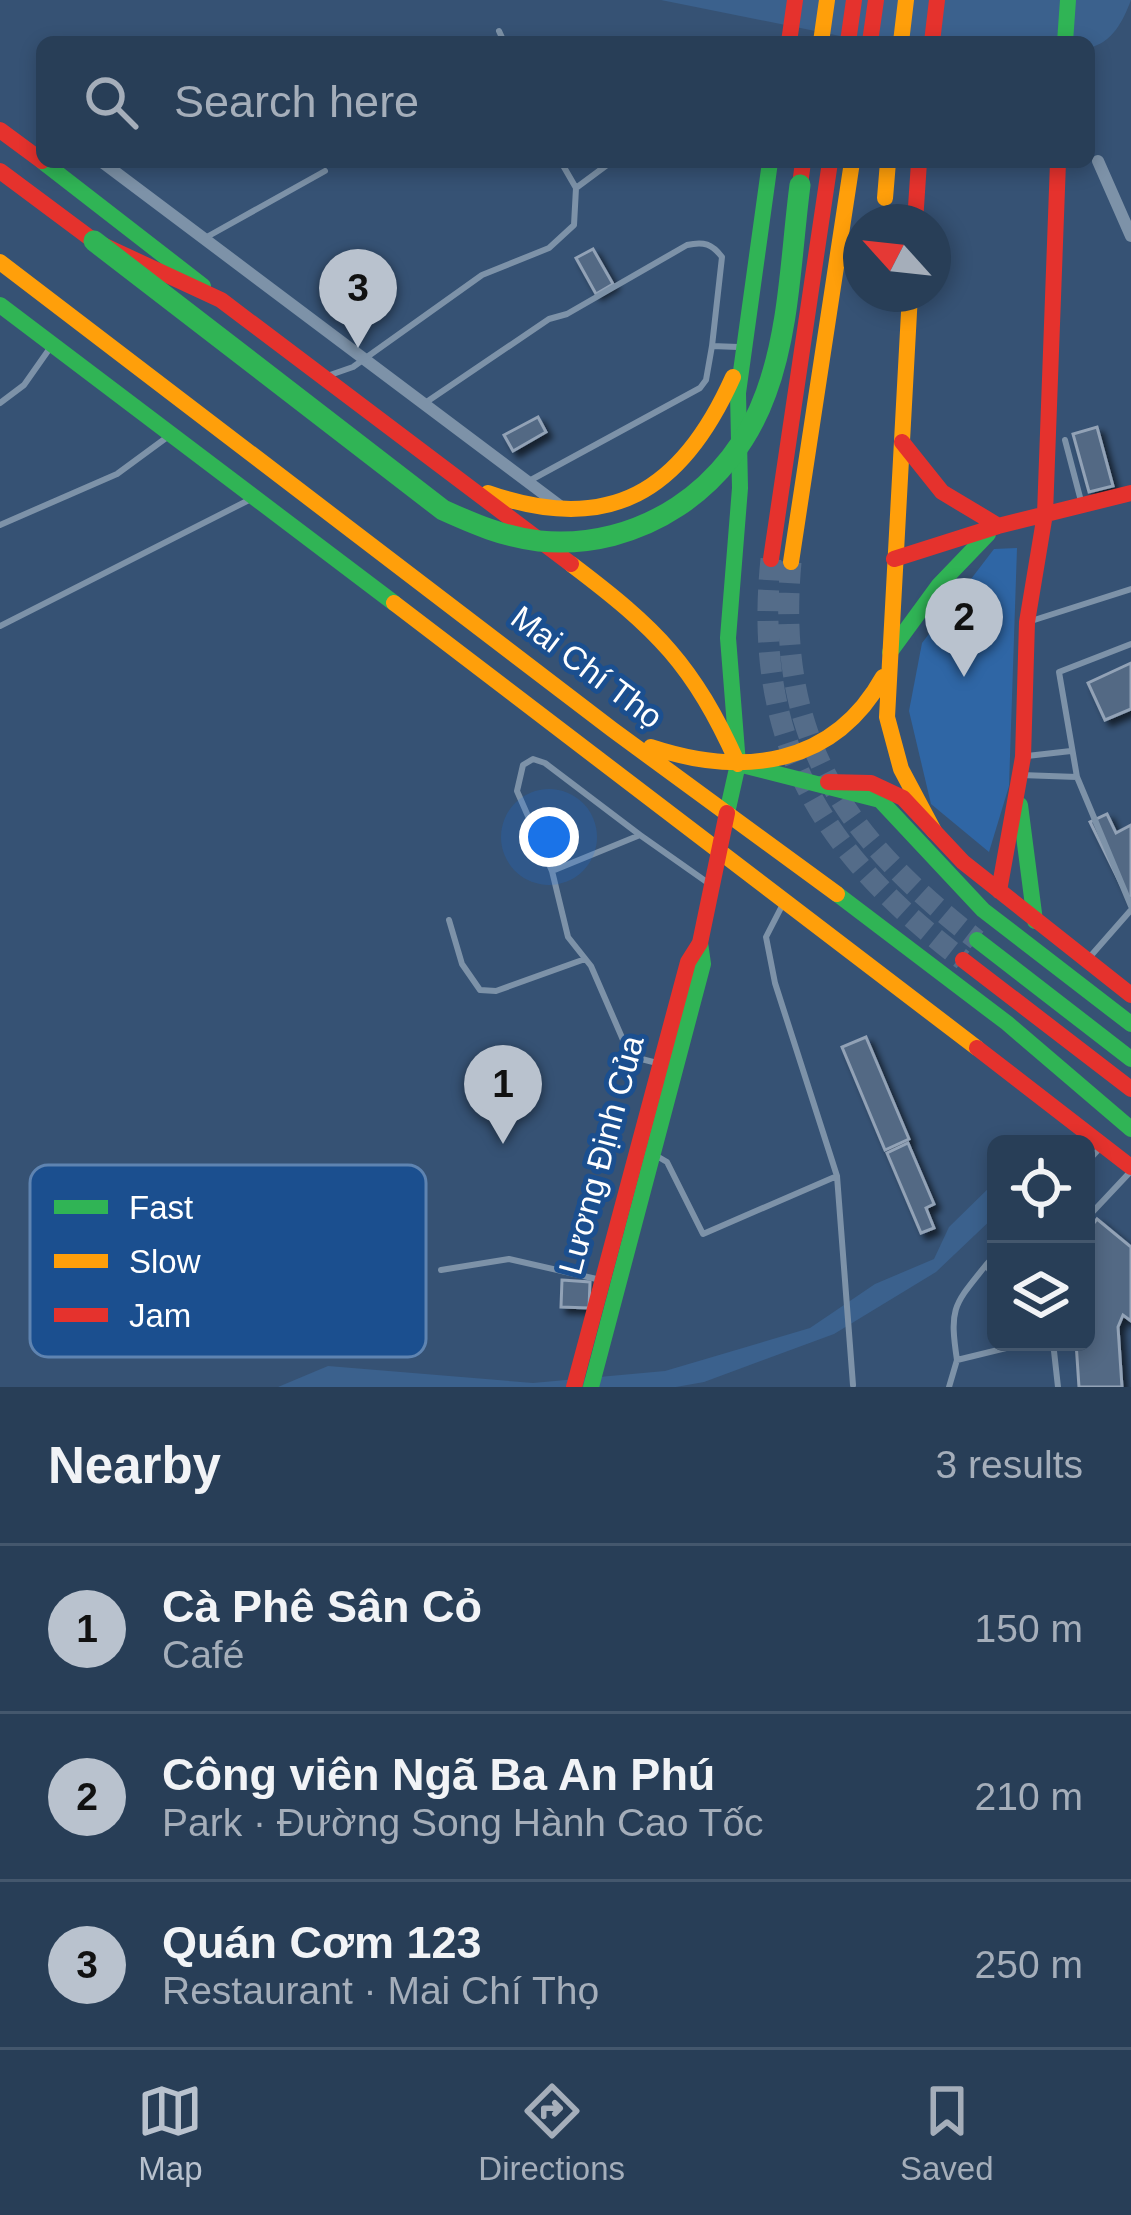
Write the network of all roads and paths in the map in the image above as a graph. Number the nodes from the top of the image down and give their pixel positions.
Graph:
1 (795, 0) edge
2 (827, 0) edge
3 (854, 0) edge
4 (876, 0) edge
5 (906, 0) edge
6 (937, 0) edge
7 (1068, 0) edge
8 (499, 31) dead end
9 (501, 36) edge
10 (790, 36) edge
11 (822, 36) edge
12 (849, 36) edge
13 (871, 36) edge
14 (902, 36) edge
15 (933, 36) edge
16 (1065, 36) edge
17 (0, 130) edge
18 (36, 157) edge
19 (1097, 160) dead end
20 (50, 168) edge
21 (110, 168) edge
22 (564, 168) edge
23 (603, 168) edge
24 (769, 168) edge
25 (802, 168) edge
26 (831, 168) edge
27 (849, 168) edge
28 (888, 168) edge
29 (919, 168) edge
30 (1057, 168) edge
31 (0, 171) edge
32 (325, 171) dead end
33 (576, 188) junction
34 (837, 191) junction
35 (885, 198) dead end
36 (916, 204) edge
37 (1131, 236) edge
38 (205, 238) junction
39 (94, 242) junction
40 (0, 262) edge
41 (221, 301) junction
42 (0, 305) edge
43 (909, 312) edge
44 (52, 345) junction
45 (712, 346) junction
46 (741, 353) junction
47 (366, 358) junction
48 (320, 378) junction
49 (0, 403) edge
50 (425, 403) junction
51 (170, 434) junction
52 (1065, 440) dead end
53 (902, 442) junction
54 (450, 475) junction
55 (529, 481) junction
56 (1131, 493) edge
57 (254, 497) junction
58 (1082, 505) junction
59 (566, 510) junction
60 (1045, 514) junction
61 (0, 525) edge
62 (998, 526) junction
63 (894, 559) junction
64 (781, 561) tunnel mouth
65 (1131, 589) edge
66 (1028, 622) junction
67 (0, 626) edge
68 (1131, 644) edge
69 (888, 655) junction
70 (617, 733) junction
71 (1071, 751) junction
72 (738, 764) junction
73 (1020, 773) junction
74 (1077, 777) junction
75 (817, 782) junction
76 (728, 813) junction
77 (934, 831) junction
78 (640, 835) junction
79 (720, 848) junction
80 (552, 871) junction
81 (712, 886) junction
82 (999, 892) junction
83 (786, 899) junction
84 (1131, 908) edge
85 (449, 920) dead end
86 (1035, 921) junction
87 (977, 940) tunnel mouth
88 (700, 943) junction
89 (585, 959) junction
90 (963, 960) tunnel mouth
91 (1086, 961) junction
92 (1129, 990) edge
93 (1131, 1024) edge
94 (1131, 1059) edge
95 (660, 1064) junction
96 (1131, 1089) edge
97 (1131, 1129) edge
98 (1104, 1145) junction
99 (653, 1154) junction
100 (1095, 1154) edge
101 (1131, 1169) edge
102 (837, 1176) junction
103 (1095, 1209) edge
104 (986, 1265) edge
105 (441, 1270) dead end
106 (601, 1280) junction
107 (592, 1350) junction
108 (993, 1351) edge
109 (1054, 1351) edge
110 (956, 1360) junction
111 (853, 1385) edge
112 (574, 1387) edge
113 (591, 1387) edge
114 (949, 1387) edge
115 (1058, 1387) edge

1 - 10 main road
2 - 11 main road
3 - 12 main road
4 - 13 main road
5 - 14 main road
6 - 15 main road
7 - 16 main road
8 - 9 lane
17 - 18 main road, Mai Chí Thọ
19 - 37 street
20 - 41 main road, Mai Chí Thọ
21 - 38 street
22 - 33 lane
23 - 33 lane
24 - 46 main road
25 - 39 main road, bridge
26 - 34 main road
27 - 34 main road
28 - 35 main road
29 - 36 main road
30 - 60 main road
31 - 39 main road, Mai Chí Thọ
32 - 38 lane
33 - 47 lane
34 - 64 main road
38 - 47 street
39 - 41 main road, Mai Chí Thọ
40 - 70 main road, Mai Chí Thọ
41 - 48 main road, Mai Chí Thọ
42 - 44 main road, Mai Chí Thọ
43 - 53 main road
44 - 49 lane
44 - 51 main road, Mai Chí Thọ
45 - 46 lane
45 - 50 lane
45 - 55 lane
46 - 59 main road
46 - 72 main road, Lương Định Của
47 - 48 lane
47 - 50 street
48 - 54 main road, Mai Chí Thọ
50 - 55 street
51 - 57 main road, Mai Chí Thọ
51 - 61 lane
52 - 58 lane
53 - 62 main road
53 - 63 main road
54 - 59 main road
54 - 72 main road, Mai Chí Thọ
55 - 59 street
56 - 58 main road
57 - 67 lane
57 - 79 main road, Mai Chí Thọ
58 - 60 main road
60 - 62 main road
60 - 66 main road
62 - 63 main road
62 - 69 main road
63 - 69 main road
65 - 66 lane
66 - 73 main road
68 - 71 lane
69 - 72 main road
69 - 77 main road
70 - 72 main road
70 - 76 main road, Mai Chí Thọ
71 - 73 lane
71 - 74 lane
72 - 75 main road
72 - 76 main road, Lương Định Của
73 - 74 lane
73 - 82 main road
73 - 86 main road
74 - 84 lane
75 - 77 main road
75 - 93 main road
76 - 79 main road, Lương Định Của
76 - 97 main road, Mai Chí Thọ
77 - 82 main road
78 - 80 lane
78 - 80 lane
78 - 81 lane
79 - 81 main road, Lương Định Của
79 - 83 main road, Mai Chí Thọ
80 - 89 lane
81 - 88 main road, Lương Định Của
82 - 86 main road
83 - 98 main road, Mai Chí Thọ
83 - 102 lane
84 - 91 lane
85 - 89 lane
86 - 91 main road
87 - 94 main road
88 - 95 main road, Lương Định Của
88 - 99 main road, Lương Định Của
89 - 95 lane
90 - 96 main road
91 - 92 main road
95 - 106 main road, Lương Định Của
98 - 100 lane
98 - 101 main road, Mai Chí Thọ
99 - 102 lane
99 - 107 main road, Lương Định Của
101 - 103 lane
102 - 111 lane
104 - 110 lane
105 - 106 lane
106 - 107 main road, Lương Định Của
107 - 112 main road, Lương Định Của
107 - 113 main road, Lương Định Của
108 - 110 lane
109 - 115 lane
110 - 114 lane

